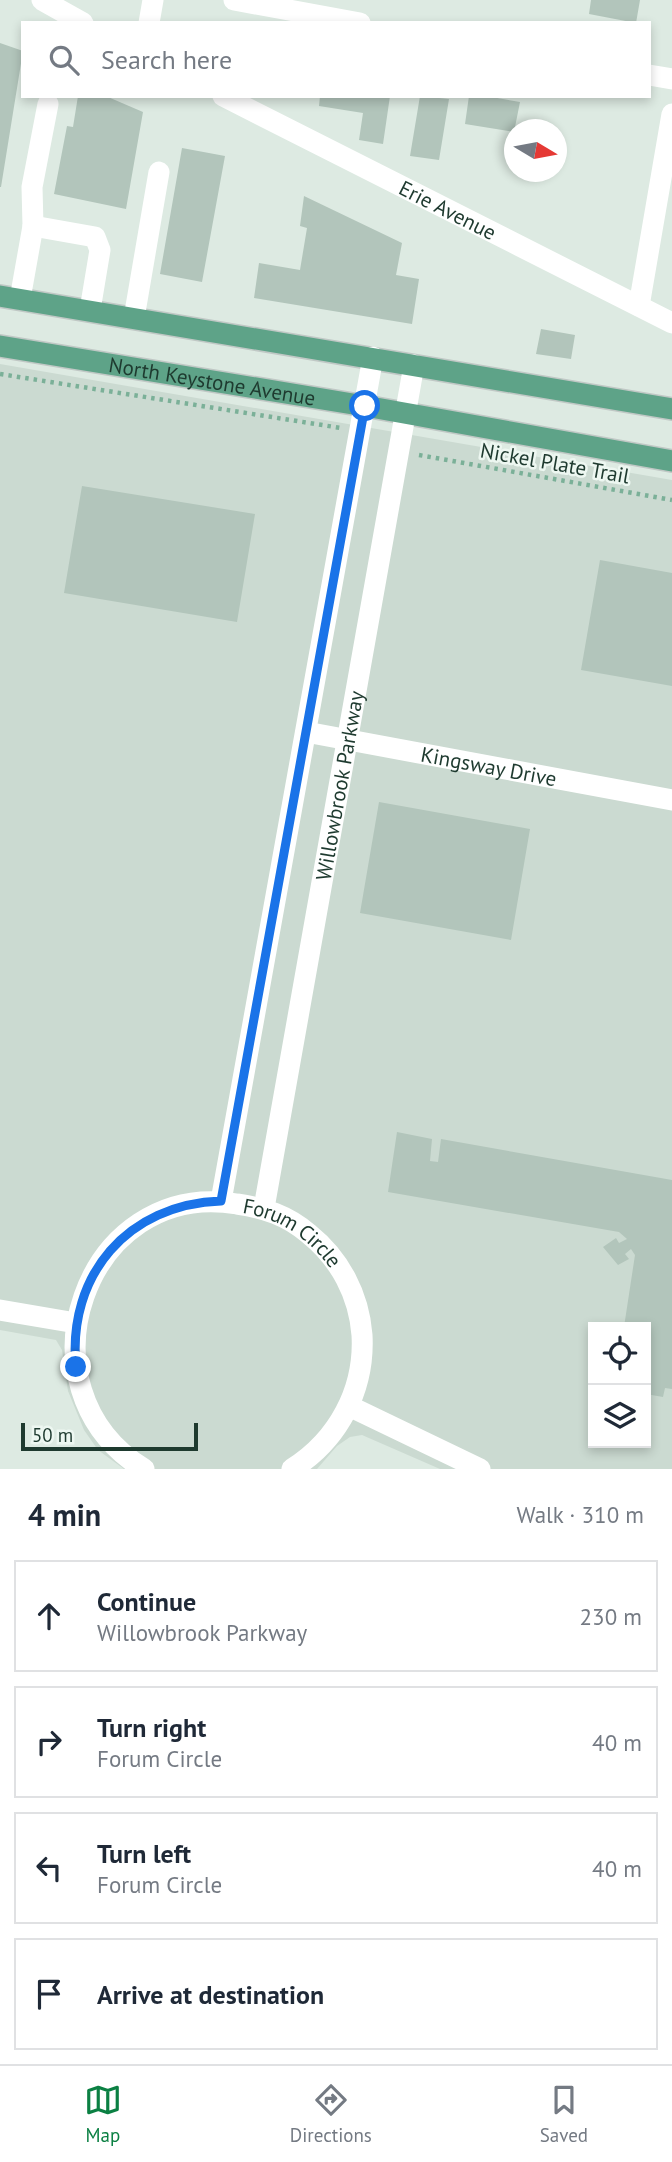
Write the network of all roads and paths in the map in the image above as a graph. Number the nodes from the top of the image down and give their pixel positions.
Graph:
1 (42, 0) edge
2 (153, 0) edge
3 (234, 0) edge
4 (79, 21) edge
5 (149, 21) edge
6 (349, 21) edge
7 (651, 75) edge
8 (672, 79) edge
9 (227, 98) edge
10 (48, 104) dead end
11 (672, 114) edge
12 (159, 172) dead end
13 (33, 226) junction
14 (10, 297) edge
15 (639, 306) junction
16 (90, 310) junction
17 (134, 318) junction
18 (672, 323) edge
19 (0, 346) edge
20 (373, 357) junction
21 (414, 365) junction
22 (0, 374) edge
23 (365, 406) junction
24 (672, 409) edge
25 (405, 414) junction
26 (339, 428) dead end
27 (432, 457) dead end
28 (672, 461) edge
29 (672, 500) edge
30 (306, 732) junction
31 (347, 740) junction
32 (672, 800) edge
33 (221, 1201) junction
34 (264, 1208) junction
35 (0, 1310) edge
36 (76, 1323) junction
37 (349, 1406) junction
38 (144, 1469) edge
39 (292, 1469) edge
40 (480, 1469) edge

1 - 4 street
2 - 5 street
3 - 6 street
7 - 8 street
9 - 15 street, Erie Avenue
10 - 13 street
11 - 15 street
12 - 17 street
13 - 14 street
13 - 16 street
14 - 16 main road
15 - 18 street, Erie Avenue
16 - 17 main road
17 - 20 main road
19 - 23 main road, North Keystone Avenue
20 - 21 main road
20 - 23 street, Willowbrook Parkway
21 - 24 main road
21 - 25 street, Willowbrook Parkway
22 - 26 path
23 - 25 main road, North Keystone Avenue
23 - 30 street, Willowbrook Parkway
25 - 28 main road, North Keystone Avenue
25 - 31 street, Willowbrook Parkway
27 - 29 path, Nickel Plate Trail
30 - 31 street, Kingsway Drive
30 - 33 street, Willowbrook Parkway
31 - 32 street, Kingsway Drive
31 - 34 street, Willowbrook Parkway
33 - 34 street, Forum Circle
33 - 36 street, Forum Circle
34 - 37 street, Forum Circle
35 - 36 street
36 - 38 street, Forum Circle
37 - 39 street, Forum Circle
37 - 40 street

